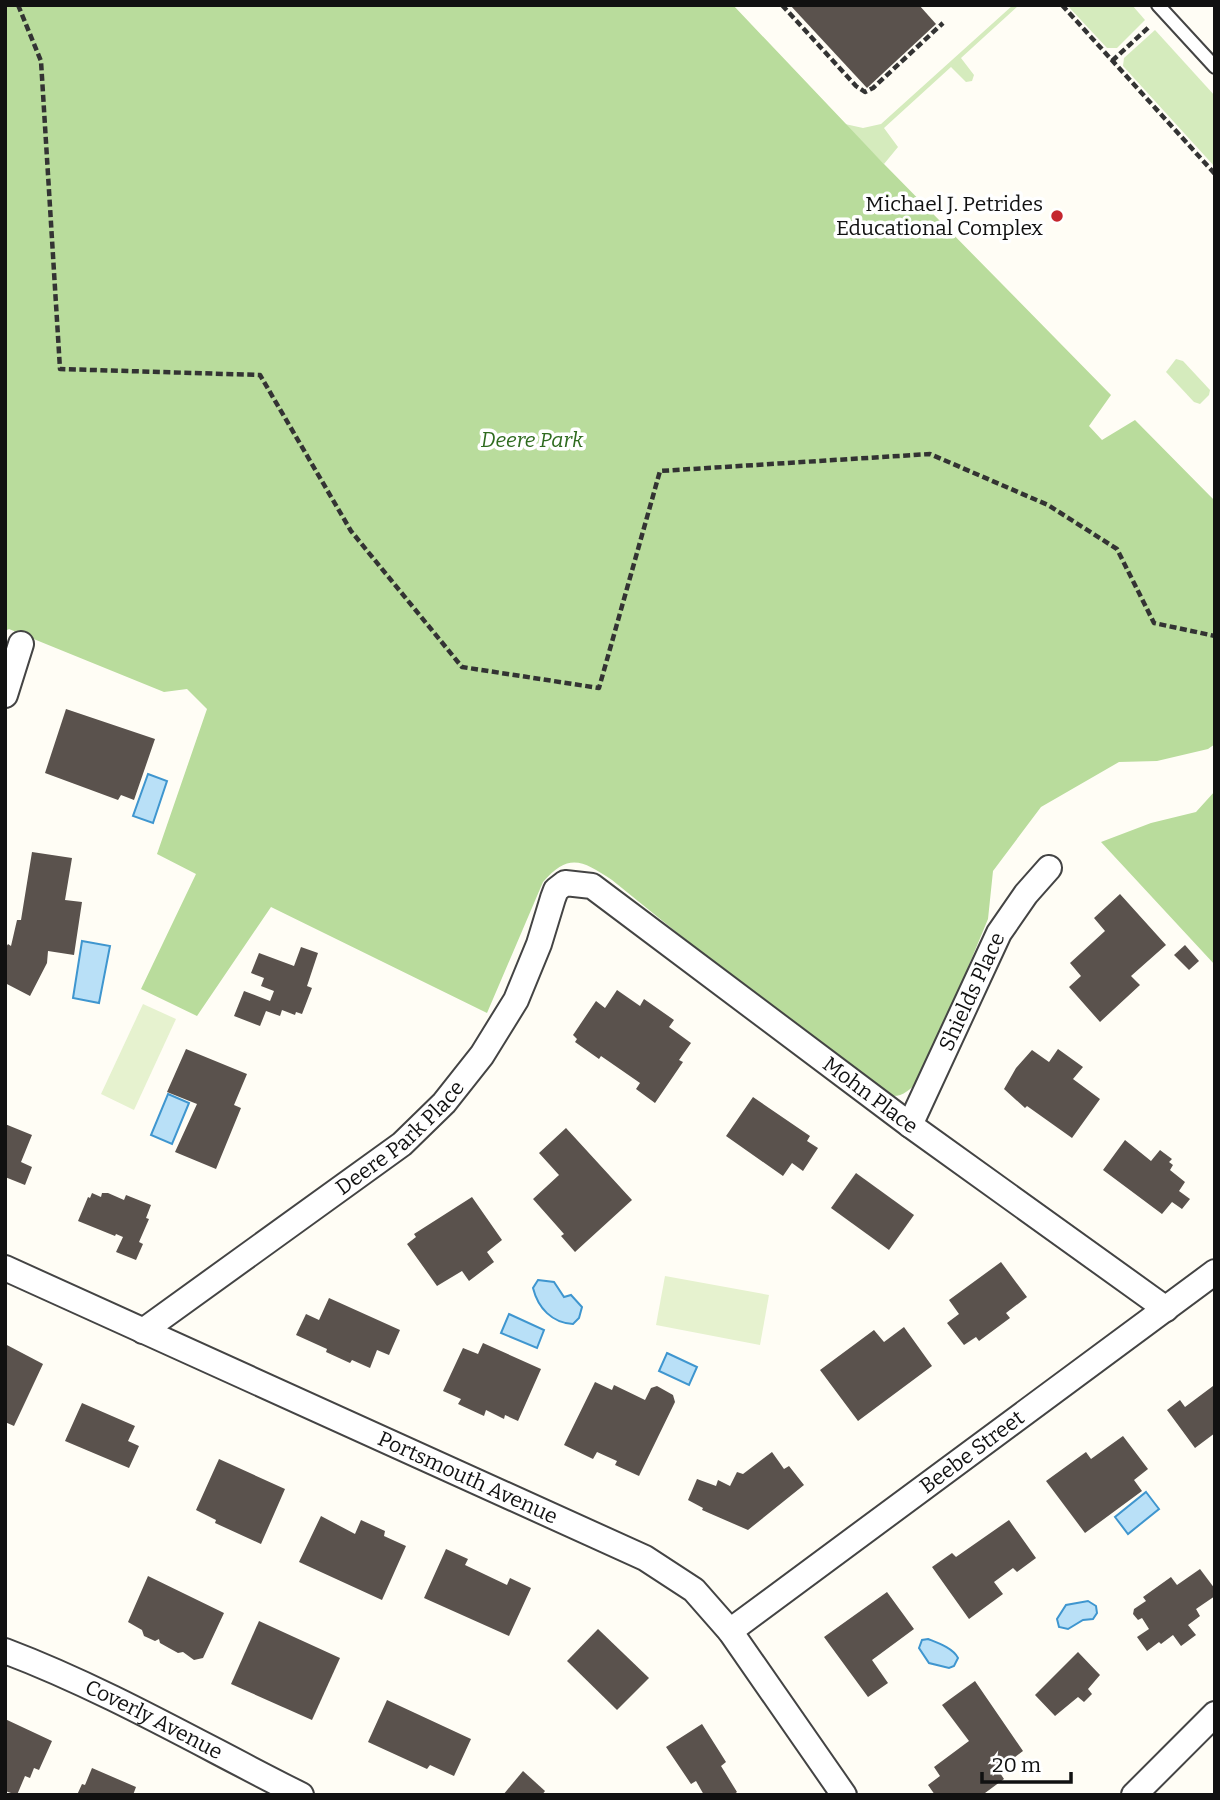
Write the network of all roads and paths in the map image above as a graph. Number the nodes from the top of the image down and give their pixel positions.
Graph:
1 (18, 5) edge
2 (782, 5) edge
3 (1062, 5) edge
4 (1158, 5) edge
5 (943, 23) dead end
6 (1144, 32) dead end
7 (1112, 61) junction
8 (1215, 67) edge
9 (1215, 174) edge
10 (1215, 636) edge
11 (21, 644) dead end
12 (5, 695) edge
13 (1049, 868) dead end
14 (576, 883) joint
15 (910, 1125) junction
16 (5, 1268) edge
17 (1215, 1272) edge
18 (1166, 1309) junction
19 (143, 1331) junction
20 (730, 1632) junction
21 (5, 1651) edge
22 (1215, 1714) edge
23 (301, 1795) edge
24 (845, 1795) edge
25 (1134, 1795) edge

1 - 10 path
2 - 5 path
3 - 7 path
4 - 8 lane
6 - 7 path
7 - 9 path
11 - 12 street
13 - 15 street, Shields Place
14 - 15 street, Mohn Place
14 - 19 street, Deere Park Place
15 - 18 street, Mohn Place
16 - 19 street, Portsmouth Avenue
17 - 18 street, Beebe Street
18 - 20 street, Beebe Street
19 - 20 street, Portsmouth Avenue
20 - 24 street, Portsmouth Avenue
21 - 23 street, Coverly Avenue
22 - 25 street

